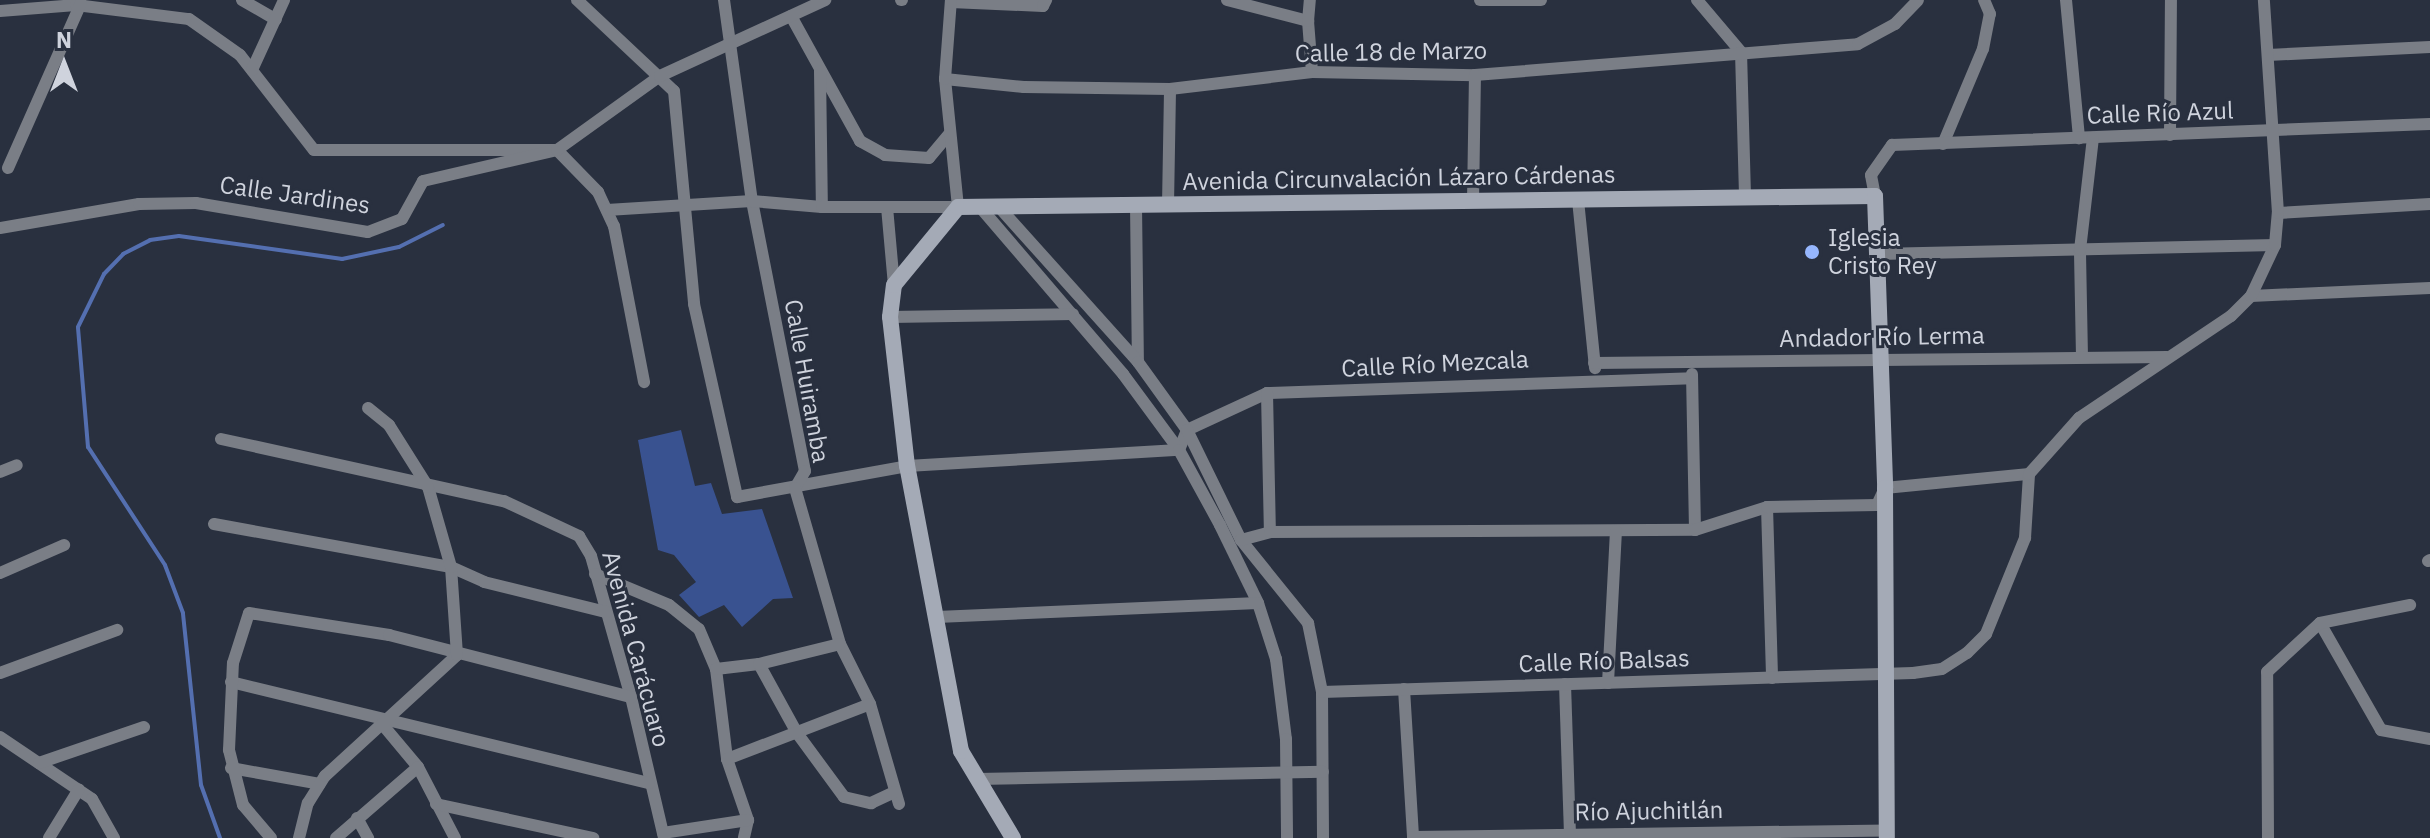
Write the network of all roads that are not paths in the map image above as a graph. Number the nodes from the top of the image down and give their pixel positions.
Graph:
1 (242, 0) edge
2 (284, 0) edge
3 (724, 0) edge
4 (825, 0) edge
5 (1046, 0) edge
6 (1227, 0) edge
7 (1310, 0) edge
8 (1541, 0) edge
9 (1697, 0) edge
10 (1918, 0) edge
11 (1984, 0) edge
12 (2066, 0) edge
13 (2171, 0) edge
14 (2264, 0) edge
15 (951, 1) edge
16 (1481, 1) edge
17 (82, 2) edge
18 (586, 2) edge
19 (0, 11) edge
20 (791, 16) junction
21 (276, 20) junction
22 (1308, 21) junction
23 (730, 46) junction
24 (2430, 47) edge
25 (1741, 52) junction
26 (2268, 55) junction
27 (820, 68) junction
28 (252, 70) junction
29 (1312, 72) junction
30 (1475, 75) junction
31 (660, 76) junction
32 (945, 79) junction
33 (1170, 89) junction
34 (2430, 124) edge
35 (2273, 130) junction
36 (949, 134) junction
37 (2170, 135) junction
38 (2079, 138) junction
39 (2093, 138) junction
40 (1943, 144) junction
41 (557, 150) junction
42 (8, 168) dead end
43 (1875, 196) junction
44 (1745, 198) junction
45 (1578, 200) junction
46 (752, 201) junction
47 (1473, 201) junction
48 (2430, 204) edge
49 (1136, 205) junction
50 (1168, 205) junction
51 (681, 207) junction
52 (822, 207) junction
53 (887, 207) junction
54 (958, 207) junction
55 (980, 207) junction
56 (999, 207) junction
57 (607, 210) junction
58 (2278, 213) junction
59 (0, 228) edge
60 (2275, 245) junction
61 (2080, 250) junction
62 (1878, 254) junction
63 (894, 285) junction
64 (2430, 288) edge
65 (2251, 296) junction
66 (1073, 314) junction
67 (890, 317) junction
68 (2082, 357) junction
69 (2170, 357) junction
70 (1881, 358) junction
71 (1692, 361) junction
72 (1138, 362) junction
73 (1594, 363) junction
74 (1597, 378) junction
75 (1692, 378) junction
76 (644, 382) dead end
77 (1267, 393) junction
78 (368, 408) dead end
79 (1187, 430) junction
80 (221, 439) dead end
81 (1179, 450) junction
82 (17, 465) dead end
83 (907, 466) junction
84 (0, 472) edge
85 (2029, 474) junction
86 (428, 487) junction
87 (795, 488) junction
88 (1885, 488) junction
89 (1767, 507) junction
90 (214, 524) dead end
91 (1695, 530) junction
92 (1616, 531) junction
93 (1270, 532) junction
94 (1241, 540) junction
95 (64, 545) dead end
96 (451, 567) junction
97 (0, 573) edge
98 (595, 574) junction
99 (1258, 603) junction
100 (2410, 605) dead end
101 (606, 612) junction
102 (937, 617) junction
103 (2320, 623) junction
104 (117, 630) dead end
105 (840, 644) junction
106 (457, 655) junction
107 (759, 664) junction
108 (716, 669) junction
109 (0, 673) edge
110 (1886, 674) junction
111 (1772, 678) junction
112 (231, 682) junction
113 (1608, 683) junction
114 (1565, 684) junction
115 (1404, 689) junction
116 (1322, 692) junction
117 (631, 697) junction
118 (870, 704) junction
119 (385, 722) junction
120 (144, 727) dead end
121 (797, 733) junction
122 (2430, 739) edge
123 (2, 743) edge
124 (727, 759) junction
125 (39, 763) junction
126 (418, 767) junction
127 (231, 768) junction
128 (1323, 772) junction
129 (1287, 773) junction
130 (977, 779) junction
131 (649, 783) junction
132 (320, 784) junction
133 (79, 789) junction
134 (436, 804) junction
135 (357, 818) junction
136 (748, 820) junction
137 (690, 833) edge
138 (1887, 834) edge
139 (1570, 835) junction
140 (663, 836) edge
141 (1502, 837) edge
142 (49, 838) edge
143 (114, 838) edge
144 (271, 838) edge
145 (299, 838) edge
146 (336, 838) edge
147 (368, 838) edge
148 (455, 838) edge
149 (593, 838) edge
150 (744, 838) edge
151 (1013, 838) edge
152 (1287, 838) edge
153 (1323, 838) edge
154 (1413, 838) edge
155 (2268, 838) edge

1 - 21 street
2 - 21 street
3 - 23 street, Calle Huiramba
4 - 20 street
5 - 15 street
6 - 22 street
7 - 22 street
8 - 16 street
9 - 25 street
10 - 25 street, Calle 18 de Marzo
11 - 40 street
12 - 38 street
13 - 37 street
14 - 26 street
15 - 32 street
17 - 19 street
17 - 28 street
17 - 42 street
18 - 31 street
20 - 23 street
20 - 27 street
21 - 28 street
22 - 29 street
23 - 31 street
23 - 46 street, Calle Huiramba
24 - 26 street
25 - 30 street, Calle 18 de Marzo
25 - 44 street
26 - 35 street
27 - 36 street
27 - 52 street
28 - 41 street
29 - 30 street, Calle 18 de Marzo
29 - 33 street, Calle 18 de Marzo
30 - 47 street
31 - 41 street
31 - 51 street
32 - 33 street, Calle 18 de Marzo
32 - 36 street
33 - 50 street
34 - 35 street, Calle Río Azul
35 - 37 street, Calle Río Azul
35 - 58 street
36 - 54 street
37 - 39 street, Calle Río Azul
38 - 39 street, Calle Río Azul
38 - 40 street, Calle Río Azul
39 - 61 street
40 - 43 street, Calle Río Azul
41 - 57 street
41 - 59 street, Calle Jardines
43 - 44 street, Avenida Circunvalación Lázaro Cárdenas
43 - 62 street
44 - 45 street, Avenida Circunvalación Lázaro Cárdenas
45 - 47 street, Avenida Circunvalación Lázaro Cárdenas
45 - 73 street
46 - 51 street
46 - 52 street
46 - 87 street, Calle Huiramba
47 - 50 street, Avenida Circunvalación Lázaro Cárdenas
48 - 58 street
49 - 50 street, Avenida Circunvalación Lázaro Cárdenas
49 - 56 street, Avenida Circunvalación Lázaro Cárdenas
49 - 72 street
51 - 57 street
51 - 87 street
52 - 53 street
53 - 54 street
53 - 63 street
54 - 55 street, Avenida Circunvalación Lázaro Cárdenas
54 - 63 street
55 - 56 street, Avenida Circunvalación Lázaro Cárdenas
55 - 66 street
56 - 72 street
57 - 76 street
58 - 60 street
60 - 61 street
60 - 65 street
61 - 62 street
61 - 68 street
62 - 70 street
63 - 67 street
64 - 65 street
65 - 69 street
66 - 67 street
66 - 81 street
67 - 83 street
68 - 69 street, Andador Río Lerma
68 - 70 street, Andador Río Lerma
69 - 85 street
70 - 71 street, Andador Río Lerma
70 - 88 street
71 - 73 street, Andador Río Lerma
71 - 75 street
72 - 79 street
73 - 74 street
74 - 75 street, Calle Río Mezcala
74 - 77 street, Calle Río Mezcala
75 - 91 street
77 - 79 street, Calle Río Mezcala
77 - 93 street
78 - 86 street
79 - 81 street
79 - 94 street
80 - 86 street, Avenida Carácuaro
81 - 83 street
81 - 99 street
82 - 84 street
83 - 87 street
83 - 102 street
85 - 88 street
85 - 110 street, Calle Río Balsas
86 - 96 street
86 - 98 street, Avenida Carácuaro
87 - 105 street, Calle Huiramba
88 - 89 street
88 - 110 street
89 - 91 street
89 - 111 street
90 - 96 street
91 - 92 street
92 - 93 street
92 - 113 street
93 - 94 street
94 - 116 street
95 - 97 street
96 - 101 street
96 - 106 street
98 - 101 street, Avenida Carácuaro
98 - 108 street
99 - 102 street
99 - 129 street
100 - 103 street
101 - 117 street, Avenida Carácuaro
102 - 130 street
103 - 122 street
103 - 155 street
104 - 109 street
105 - 107 street
105 - 118 street, Calle Huiramba
106 - 112 street
106 - 117 street
106 - 119 street
107 - 108 street
107 - 121 street
108 - 124 street
110 - 111 street, Calle Río Balsas
110 - 138 street
111 - 113 street, Calle Río Balsas
112 - 119 street
112 - 127 street
113 - 114 street, Calle Río Balsas
114 - 115 street, Calle Río Balsas
114 - 139 street
115 - 116 street, Calle Río Balsas
115 - 154 street
116 - 128 street
117 - 131 street, Avenida Carácuaro
118 - 121 street
118 - 121 street, Calle Huiramba
119 - 126 street
119 - 131 street
119 - 132 street
120 - 125 street
121 - 124 street
123 - 125 street
124 - 136 street
125 - 133 street
126 - 134 street
126 - 135 street
127 - 132 street
127 - 144 street
128 - 129 street
128 - 153 street
129 - 130 street
129 - 152 street
130 - 151 street
131 - 140 street, Avenida Carácuaro
132 - 145 street
133 - 142 street
133 - 143 street
134 - 148 street
134 - 149 street
135 - 146 street
135 - 147 street
136 - 137 street
136 - 150 street
137 - 140 street
138 - 139 street, Río Ajuchitlán
139 - 141 street, Río Ajuchitlán
141 - 154 street, Río Ajuchitlán

